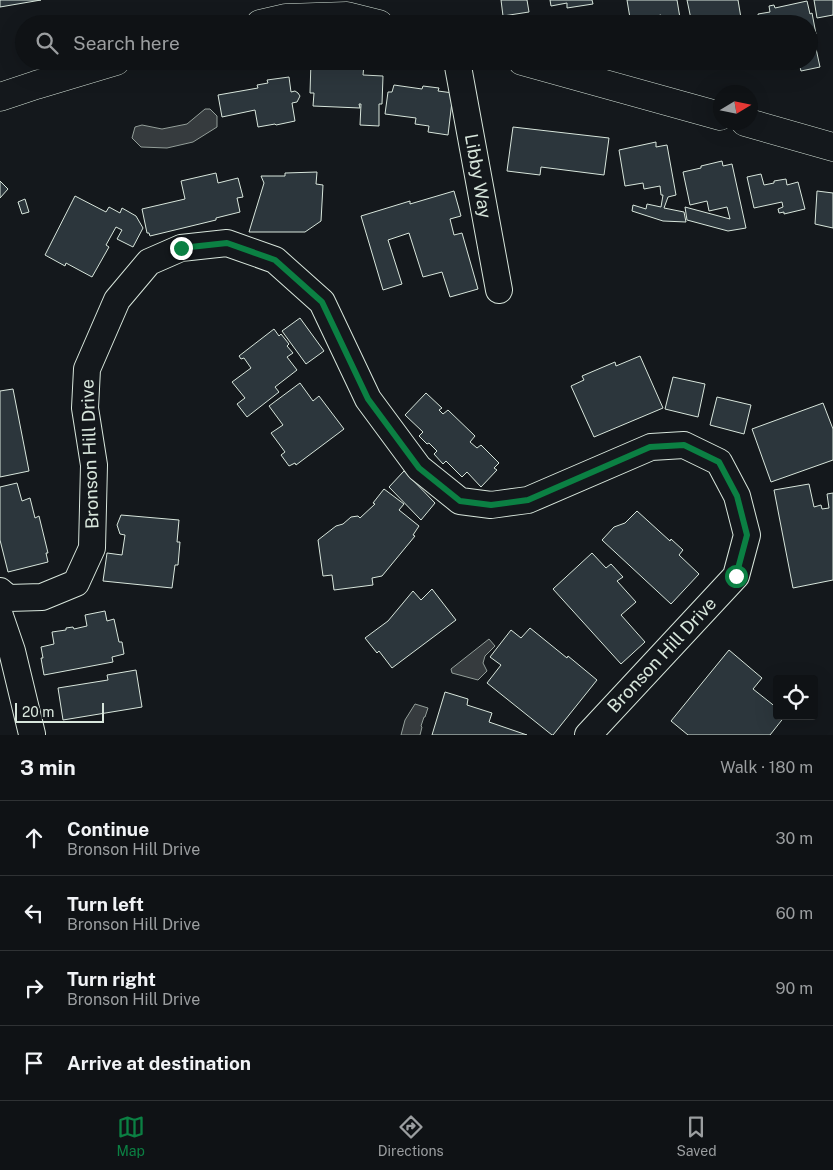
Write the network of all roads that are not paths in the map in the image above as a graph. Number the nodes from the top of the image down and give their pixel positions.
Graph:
1 (311, 9) edge
2 (294, 15) edge
3 (342, 15) edge
4 (86, 70) edge
5 (460, 70) edge
6 (554, 70) edge
7 (0, 97) edge
8 (713, 114) edge
9 (758, 126) edge
10 (833, 147) edge
11 (499, 290) dead end
12 (0, 591) edge
13 (0, 616) edge
14 (6, 655) edge
15 (32, 734) dead end
16 (588, 735) edge

1 - 2 street
1 - 3 street
4 - 7 street
5 - 11 street, Libby Way
6 - 8 street
9 - 10 street
12 - 16 street, Bronson Hill Drive
13 - 14 street
14 - 15 street

